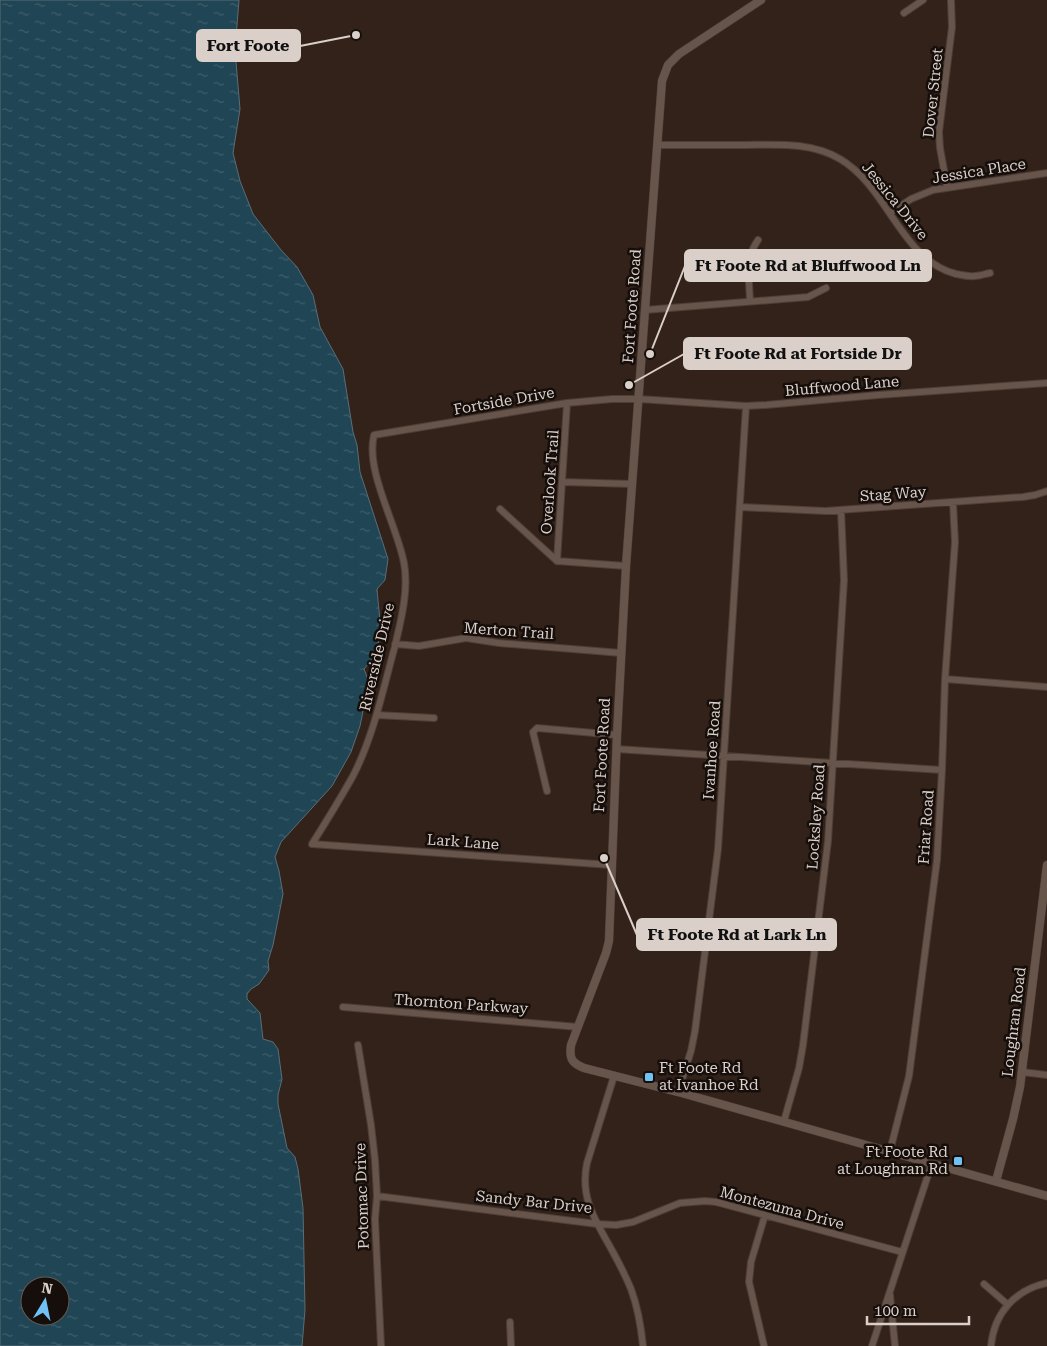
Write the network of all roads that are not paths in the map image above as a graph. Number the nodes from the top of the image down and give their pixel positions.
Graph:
1 (762, 0) edge
2 (923, 0) edge
3 (951, 0) edge
4 (904, 14) dead end
5 (657, 145) junction
6 (1047, 173) edge
7 (947, 187) junction
8 (890, 213) junction
9 (758, 240) dead end
10 (990, 273) dead end
11 (826, 288) dead end
12 (750, 300) junction
13 (645, 310) junction
14 (1047, 383) edge
15 (639, 399) junction
16 (567, 403) junction
17 (746, 406) junction
18 (374, 435) joint
19 (563, 482) junction
20 (632, 484) junction
21 (1047, 491) edge
22 (953, 502) junction
23 (740, 507) junction
24 (500, 509) dead end
25 (841, 510) junction
26 (557, 561) junction
27 (626, 566) junction
28 (395, 644) junction
29 (621, 653) junction
30 (945, 679) junction
31 (1047, 688) edge
32 (377, 715) junction
33 (434, 718) dead end
34 (616, 735) junction
35 (616, 749) junction
36 (724, 756) junction
37 (833, 763) junction
38 (942, 770) junction
39 (547, 791) dead end
40 (312, 844) joint
41 (1047, 865) edge
42 (611, 866) junction
43 (343, 1007) dead end
44 (578, 1027) junction
45 (358, 1045) dead end
46 (1022, 1072) junction
47 (1047, 1075) edge
48 (614, 1076) junction
49 (678, 1092) junction
50 (784, 1121) junction
51 (890, 1151) junction
52 (932, 1163) junction
53 (996, 1181) junction
54 (377, 1196) junction
55 (1047, 1196) edge
56 (765, 1215) junction
57 (597, 1224) junction
58 (902, 1252) junction
59 (1047, 1283) edge
60 (984, 1284) dead end
61 (890, 1292) junction
62 (1007, 1304) junction
63 (510, 1322) dead end
64 (381, 1346) edge
65 (511, 1346) edge
66 (643, 1346) edge
67 (764, 1346) edge
68 (872, 1346) edge
69 (895, 1346) edge
70 (991, 1346) edge

1 - 5 street, Fort Foote Road
2 - 4 street
3 - 7 street, Dover Street
5 - 8 street, Jessica Drive
5 - 13 street, Fort Foote Road
6 - 7 street, Jessica Place
7 - 8 street, Jessica Place
8 - 10 street, Jessica Drive
9 - 12 street
11 - 12 street
12 - 13 street
13 - 15 street, Fort Foote Road
14 - 17 street, Bluffwood Lane
15 - 16 street, Fortside Drive
15 - 17 street, Bluffwood Lane
15 - 20 street, Fort Foote Road
16 - 18 street, Fortside Drive
16 - 19 street, Overlook Trail
17 - 23 street, Ivanhoe Road
18 - 28 street, Riverside Drive
19 - 20 street
19 - 26 street, Overlook Trail
20 - 27 street, Fort Foote Road
21 - 22 street, Stag Way
22 - 25 street, Stag Way
22 - 30 street, Friar Road
23 - 25 street, Stag Way
23 - 36 street, Ivanhoe Road
24 - 26 street
25 - 37 street, Locksley Road
26 - 27 street
27 - 29 street, Fort Foote Road
28 - 29 street, Merton Trail
28 - 32 street, Riverside Drive
29 - 34 street, Fort Foote Road
30 - 31 street
30 - 38 street, Friar Road
32 - 33 street
32 - 40 street, Riverside Drive
34 - 35 street, Fort Foote Road
34 - 39 street
35 - 36 street
35 - 42 street, Fort Foote Road
36 - 37 street
36 - 49 street, Ivanhoe Road
37 - 38 street
37 - 50 street, Locksley Road
38 - 51 street, Friar Road
40 - 42 street, Lark Lane
41 - 46 street, Loughran Road
42 - 44 street, Fort Foote Road
43 - 44 street, Thornton Parkway
44 - 48 street, Fort Foote Road
45 - 54 street, Potomac Drive
46 - 47 street
46 - 53 street, Loughran Road
48 - 49 street, Fort Foote Road
48 - 57 street, Sandy Bar Drive
49 - 50 street, Fort Foote Road
50 - 51 street, Fort Foote Road
51 - 52 street, Fort Foote Road
52 - 53 street, Fort Foote Road
52 - 58 street
53 - 55 street, Fort Foote Road
54 - 57 street, Sandy Bar Drive
54 - 64 street, Potomac Drive
56 - 57 street, Montezuma Drive
56 - 58 street, Montezuma Drive
56 - 67 street
57 - 66 street
58 - 61 street
59 - 62 street
60 - 62 street
61 - 68 street
61 - 69 street
62 - 70 street
63 - 65 street

